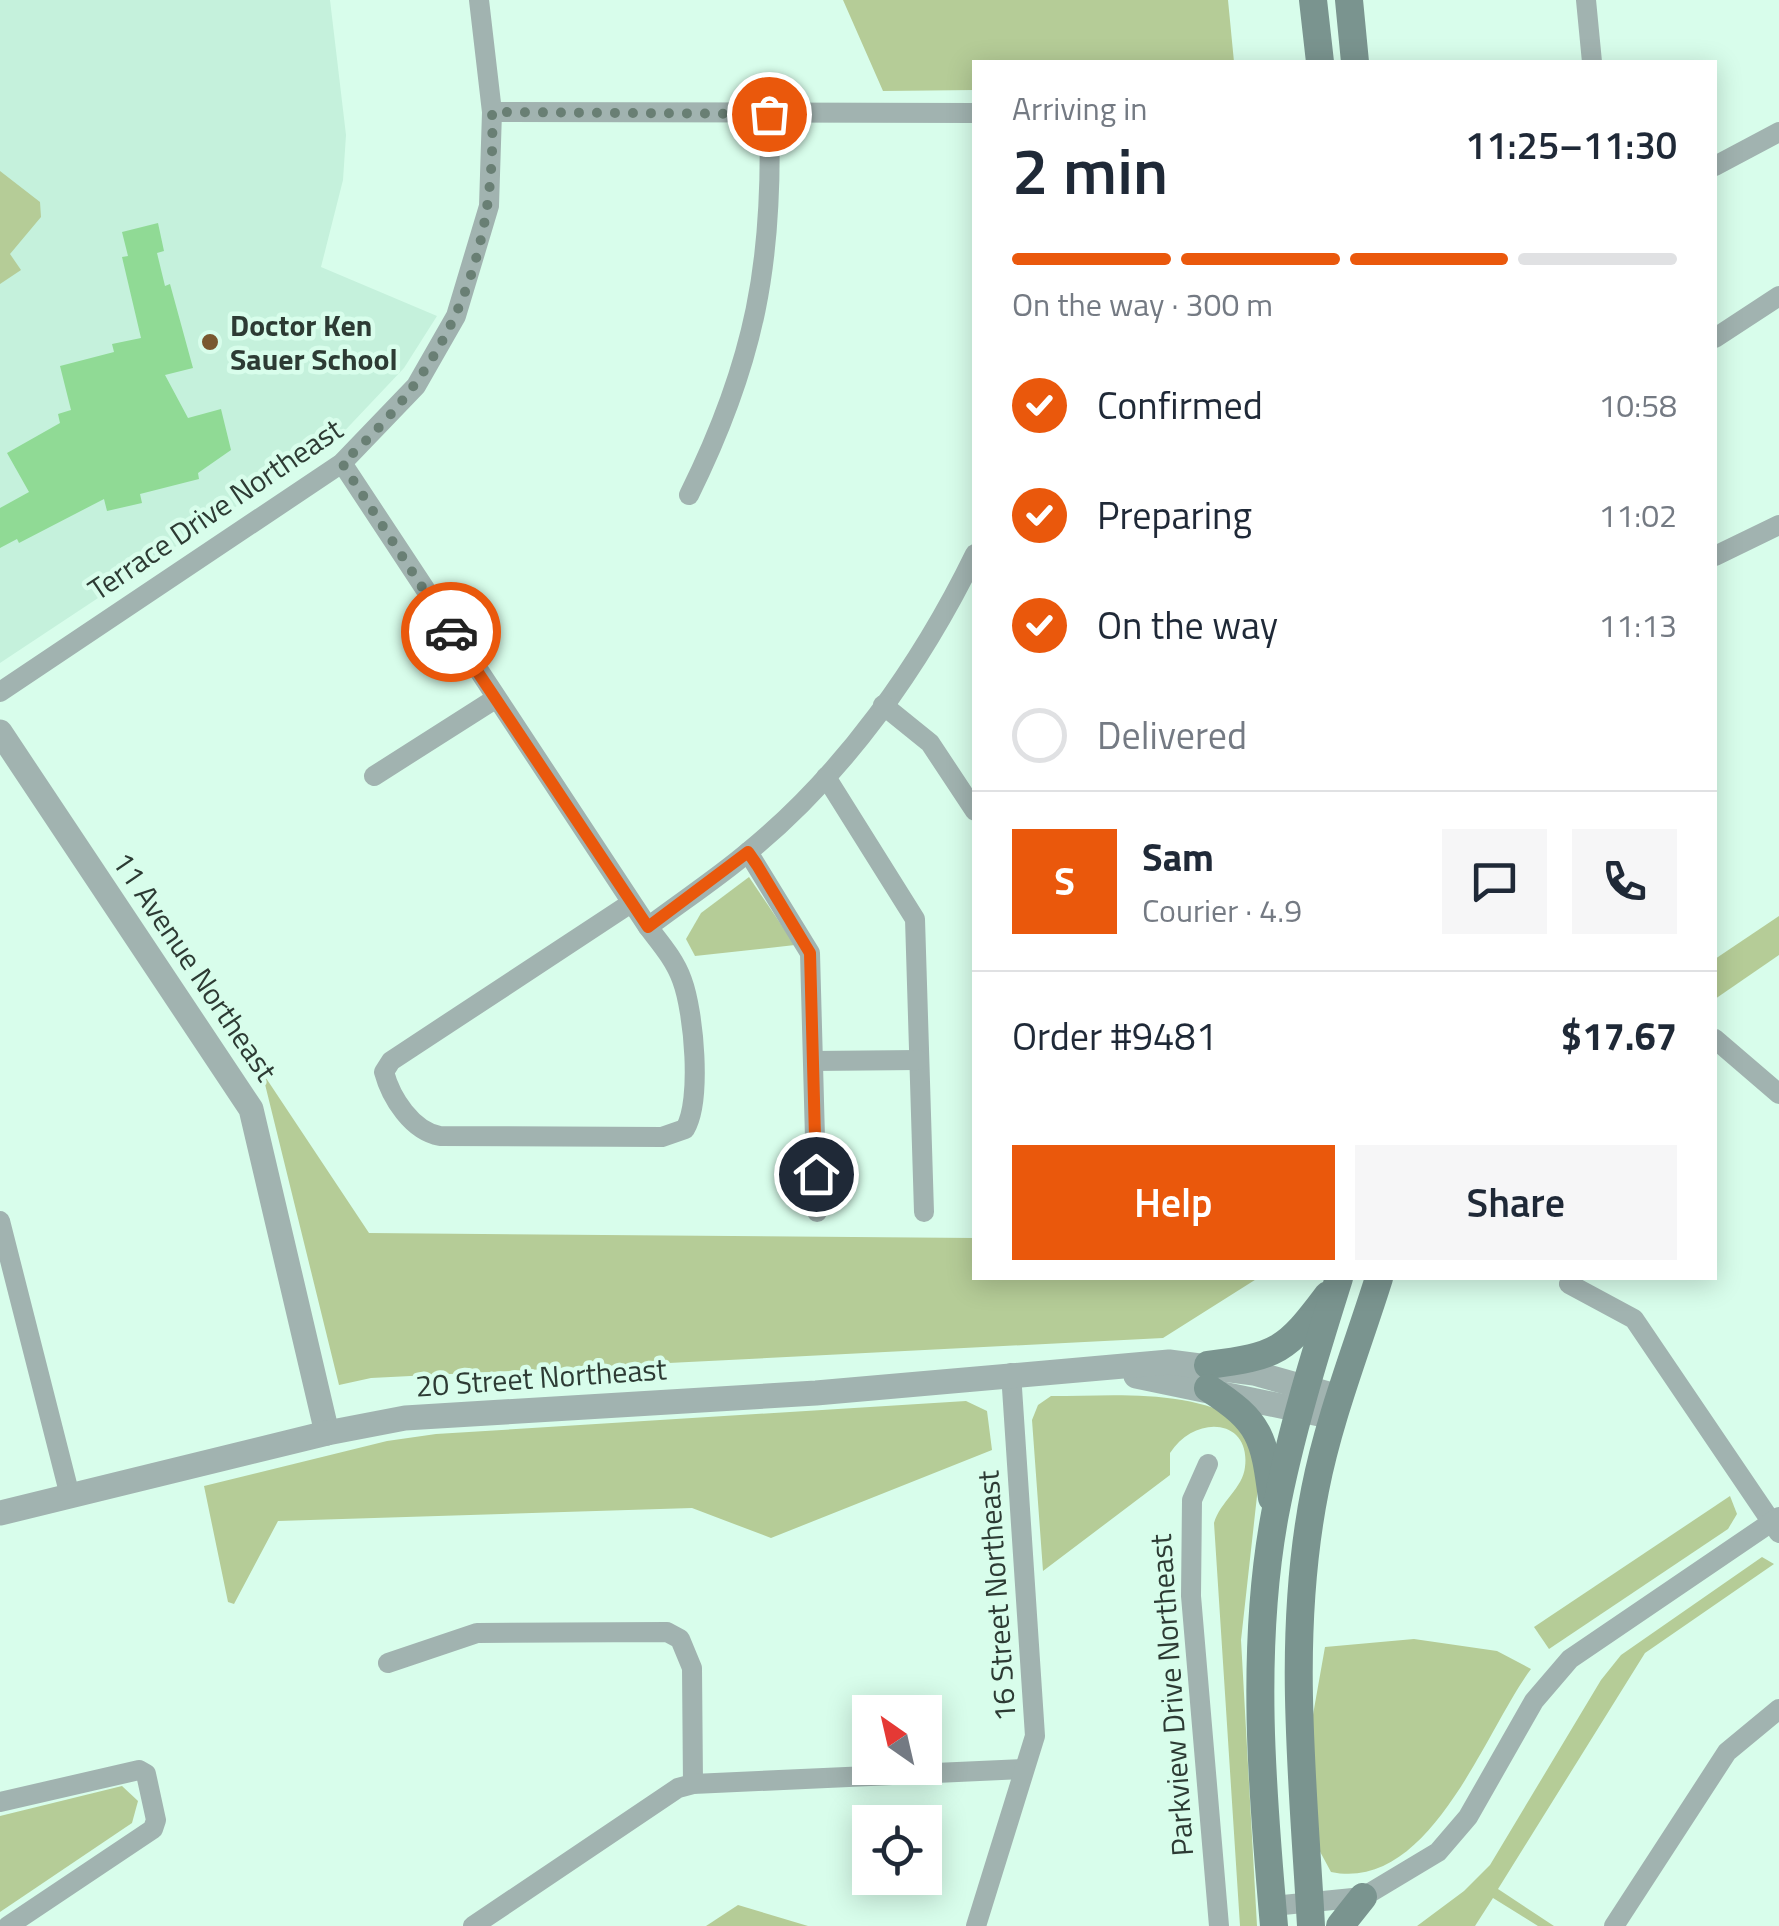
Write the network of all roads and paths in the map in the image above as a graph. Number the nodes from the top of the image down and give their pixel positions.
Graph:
1 (479, 0) edge
2 (1313, 0) edge
3 (1349, 0) edge
4 (1586, 0) edge
5 (1320, 60) edge
6 (1355, 60) edge
7 (1592, 60) edge
8 (492, 112) junction
9 (972, 113) edge
10 (769, 114) junction
11 (1779, 132) edge
12 (1717, 165) edge
13 (1779, 296) edge
14 (1717, 337) edge
15 (342, 463) junction
16 (688, 495) dead end
17 (1779, 525) edge
18 (1717, 555) edge
19 (972, 559) edge
20 (0, 692) edge
21 (494, 698) junction
22 (883, 705) junction
23 (0, 732) edge
24 (374, 776) dead end
25 (826, 777) junction
26 (972, 806) edge
27 (748, 852) junction
28 (631, 903) junction
29 (648, 927) junction
30 (1717, 1041) edge
31 (918, 1060) junction
32 (813, 1061) junction
33 (1779, 1094) edge
34 (817, 1212) dead end
35 (924, 1212) dead end
36 (2, 1233) edge
37 (1338, 1280) edge
38 (1378, 1280) edge
39 (1569, 1284) dead end
40 (1011, 1373) junction
41 (1208, 1377) junction
42 (1305, 1398) junction
43 (1336, 1407) junction
44 (326, 1433) junction
45 (1208, 1464) dead end
46 (70, 1496) junction
47 (0, 1513) edge
48 (1275, 1514) junction
49 (1777, 1524) edge
50 (388, 1663) dead end
51 (1779, 1709) edge
52 (1024, 1769) junction
53 (693, 1784) junction
54 (0, 1802) edge
55 (1363, 1898) junction
56 (1310, 1915) edge
57 (1273, 1916) edge
58 (8, 1926) edge
59 (472, 1926) edge
60 (976, 1926) edge
61 (1219, 1926) edge
62 (1340, 1926) edge
63 (1614, 1926) edge

1 - 8 street, Terrace Drive Northeast
2 - 5 main road
3 - 6 main road
4 - 7 street
8 - 10 street
8 - 15 street, Terrace Drive Northeast
9 - 10 street
10 - 16 street
11 - 12 street
13 - 14 street
15 - 20 street, Terrace Drive Northeast
15 - 21 street
17 - 18 street
19 - 22 street
21 - 24 street
21 - 28 street
22 - 25 street
22 - 26 street
23 - 44 street, 11 Avenue Northeast
25 - 27 street
25 - 31 street
27 - 29 street
27 - 32 street
28 - 29 street
28 - 29 street
30 - 33 street
31 - 32 street
31 - 35 street
32 - 34 street
36 - 46 street
37 - 41 main road
37 - 42 main road
38 - 43 main road
39 - 49 street
40 - 41 street, 20 Street Northeast
40 - 44 street, 20 Street Northeast
40 - 52 street, 16 Street Northeast
41 - 42 street, 20 Street Northeast
41 - 48 main road
42 - 43 street, 20 Street Northeast
42 - 48 main road
43 - 56 main road
44 - 46 street, 20 Street Northeast
45 - 61 street, Parkview Drive Northeast
46 - 47 street, 20 Street Northeast
48 - 57 main road
49 - 55 street
50 - 53 street
51 - 63 street
52 - 53 street
52 - 60 street, 16 Street Northeast
53 - 59 street
54 - 58 street
55 - 56 street
55 - 62 main road
56 - 57 street

